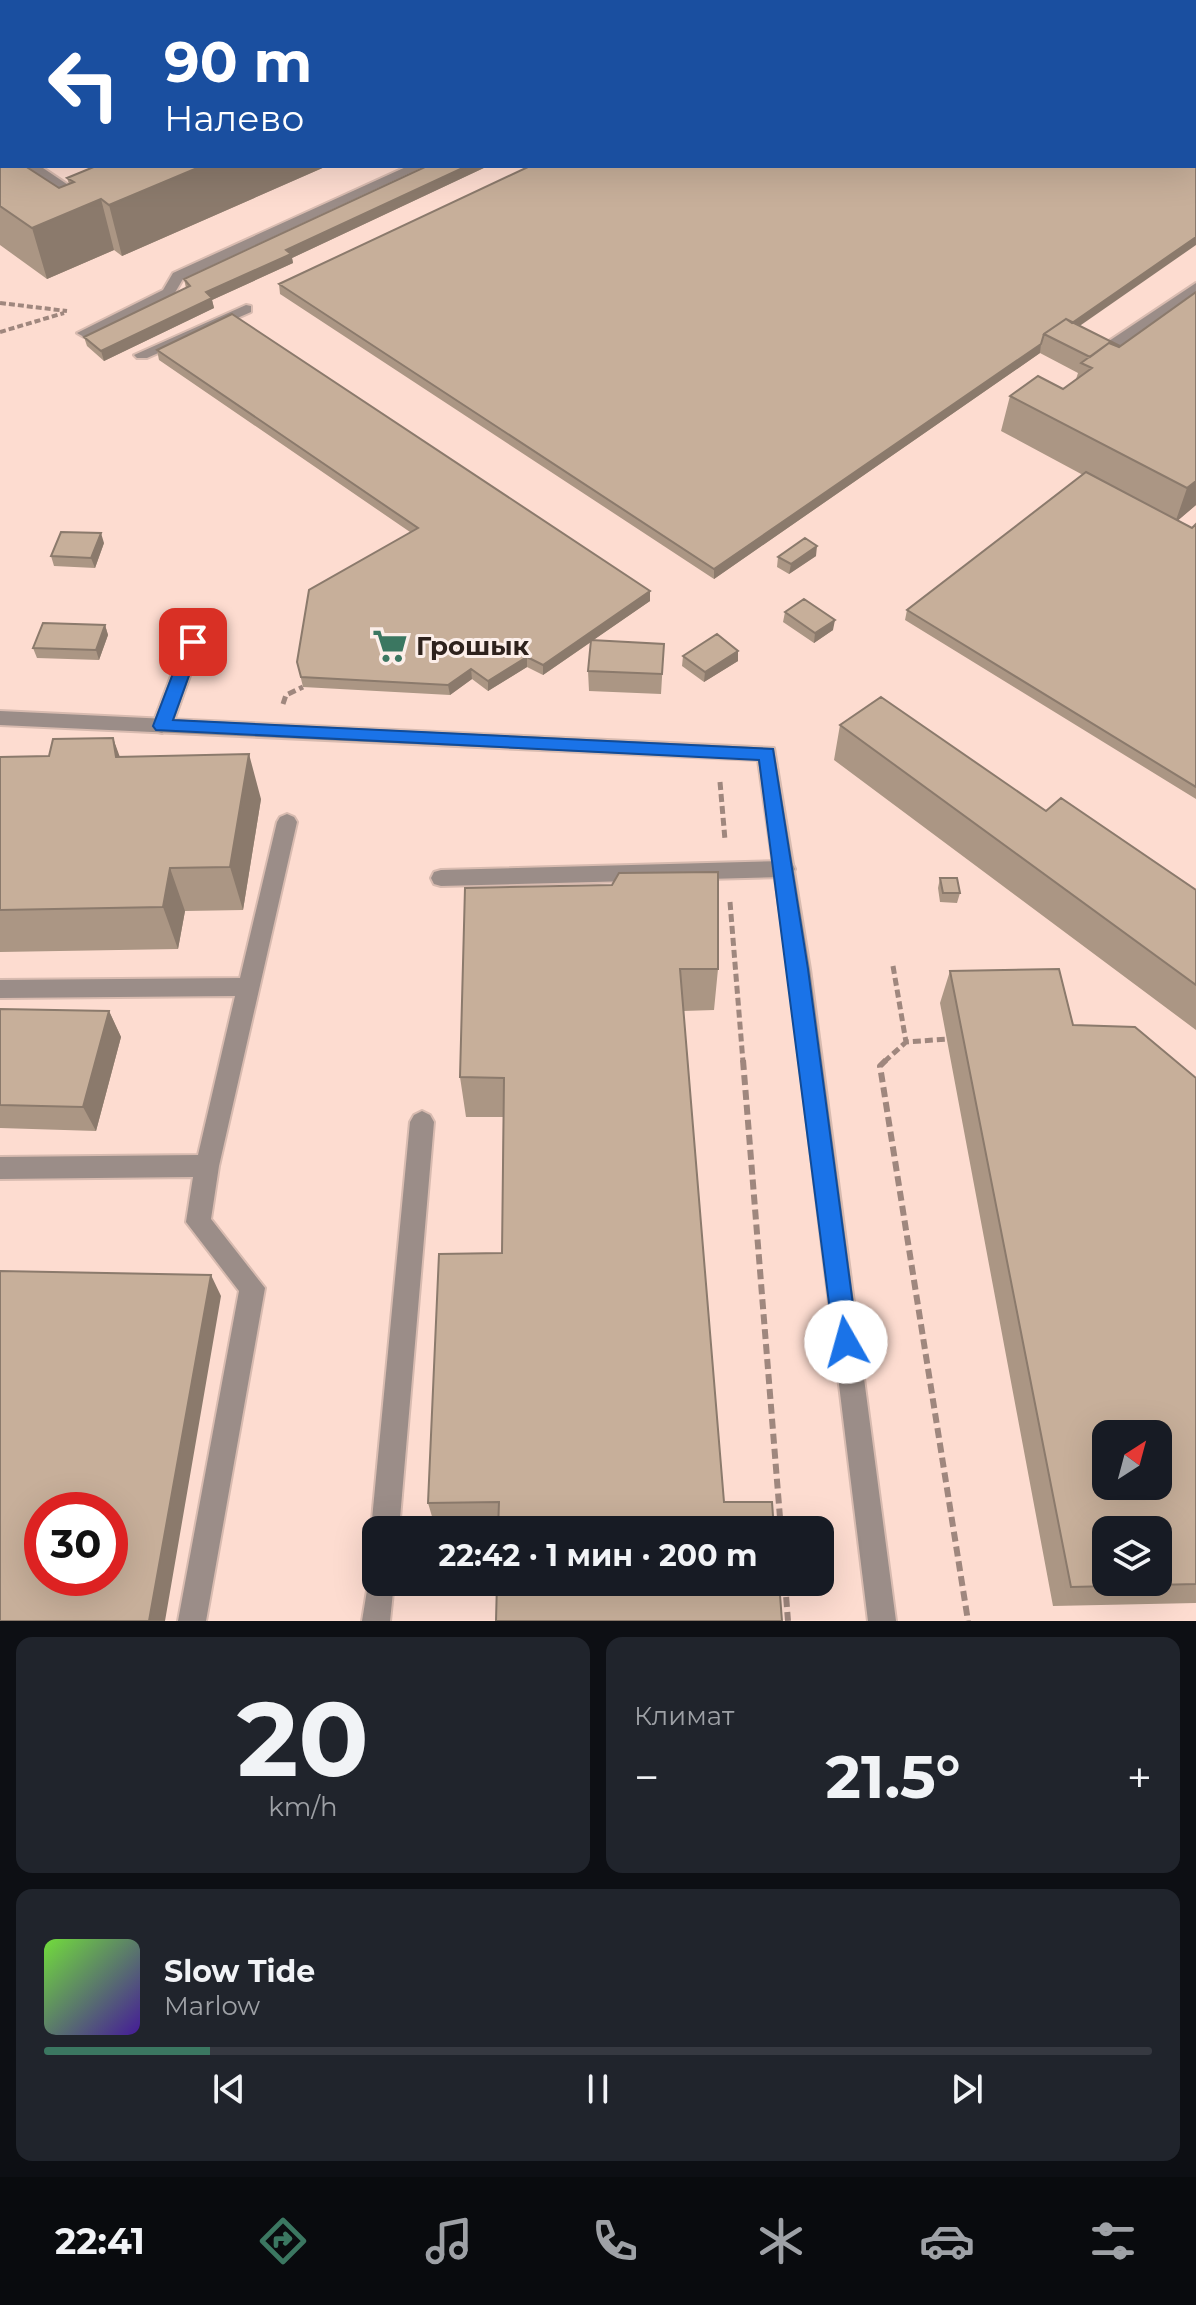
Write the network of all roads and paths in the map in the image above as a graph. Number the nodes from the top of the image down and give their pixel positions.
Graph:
1 (34, 168) edge
2 (415, 168) edge
3 (102, 199) edge
4 (1196, 287) edge
5 (246, 309) dead end
6 (69, 311) dead end
7 (0, 332) edge
8 (84, 333) edge
9 (1108, 348) edge
10 (142, 355) dead end
11 (193, 642) dead end
12 (303, 687) edge
13 (286, 695) dead end
14 (0, 718) edge
15 (162, 726) junction
16 (718, 754) junction
17 (287, 822) dead end
18 (785, 869) junction
19 (727, 871) junction
20 (441, 878) dead end
21 (893, 966) dead end
22 (249, 987) junction
23 (0, 989) edge
24 (948, 1039) dead end
25 (906, 1042) junction
26 (422, 1122) dead end
27 (207, 1166) junction
28 (0, 1168) edge
29 (386, 1516) edge
30 (780, 1516) edge
31 (379, 1596) edge
32 (786, 1596) edge
33 (192, 1621) edge
34 (376, 1621) edge
35 (788, 1621) edge
36 (882, 1621) edge
37 (968, 1621) edge

1 - 3 street
2 - 8 street
4 - 9 street
5 - 10 street
6 - 7 path
11 - 15 street
12 - 13 path
14 - 15 street
15 - 16 street
16 - 18 street
16 - 19 path
17 - 22 street
18 - 19 street
18 - 36 street
19 - 20 street
19 - 30 path
21 - 25 path
22 - 23 street
22 - 27 street
24 - 25 path
25 - 37 path
26 - 29 street
27 - 28 street
27 - 33 street
31 - 34 street
32 - 35 path

